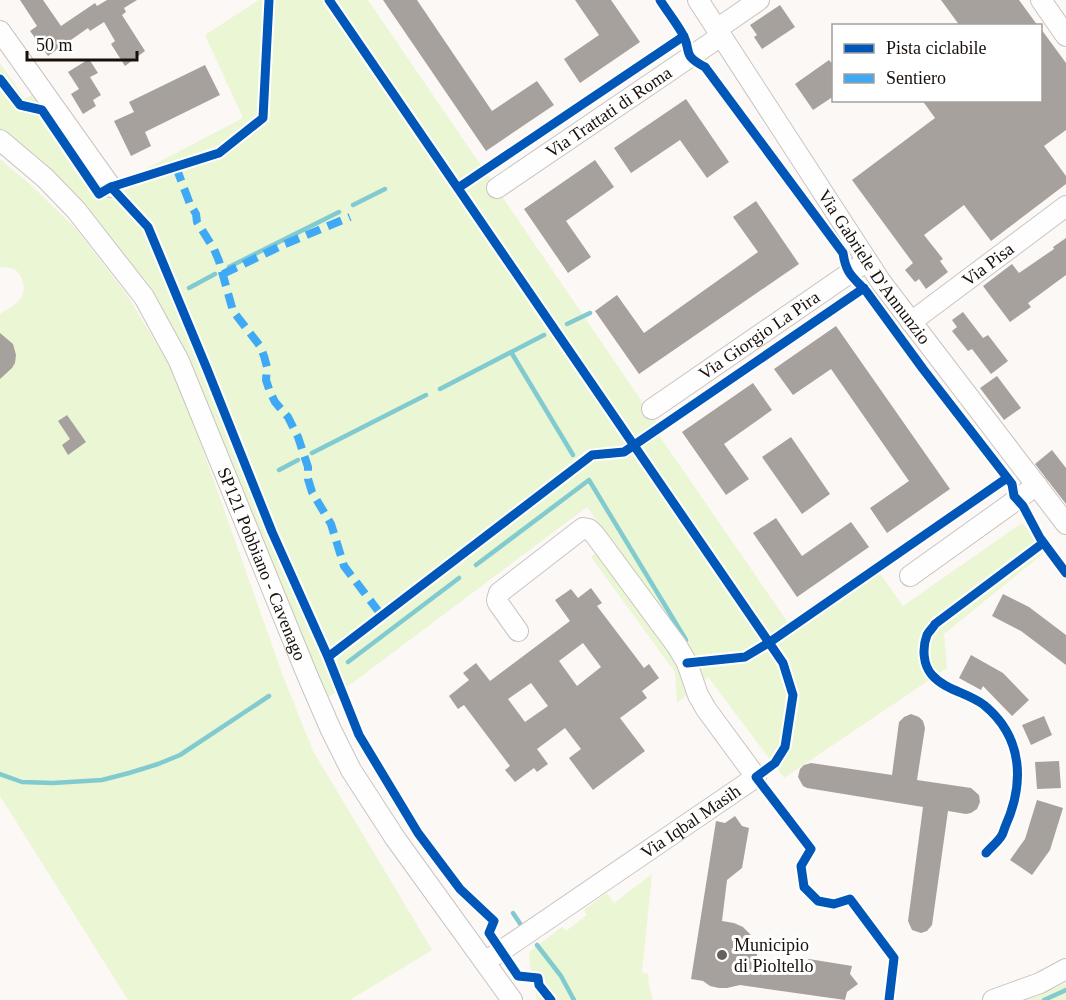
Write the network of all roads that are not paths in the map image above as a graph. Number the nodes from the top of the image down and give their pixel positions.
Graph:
1 (698, 0) edge
2 (759, 0) edge
3 (1041, 0) edge
4 (0, 30) edge
5 (719, 33) junction
6 (1066, 36) edge
7 (0, 140) edge
8 (111, 187) dead end
9 (497, 188) dead end
10 (1066, 206) edge
11 (867, 261) junction
12 (911, 322) junction
13 (652, 409) dead end
14 (1037, 485) junction
15 (1066, 524) edge
16 (910, 576) dead end
17 (518, 631) dead end
18 (485, 962) junction
19 (1066, 969) edge
20 (512, 1000) edge
21 (993, 1000) edge

1 - 5 street, Via Gabriele D'Annunzio
2 - 5 street, Via Trattati di Roma
3 - 6 street
4 - 8 street
5 - 9 street, Via Trattati di Roma
5 - 11 street, Via Gabriele D'Annunzio
7 - 18 street, SP121 Pobbiano - Cavenago
10 - 12 street, Via Pisa
11 - 12 street, Via Gabriele D'Annunzio
11 - 13 street, Via Giorgio La Pira
12 - 14 street, Via Gabriele D'Annunzio
14 - 15 street, Via Gabriele D'Annunzio
14 - 16 street
17 - 18 street, Via Iqbal Masih
18 - 20 street, SP121 Pobbiano - Cavenago
19 - 21 street

